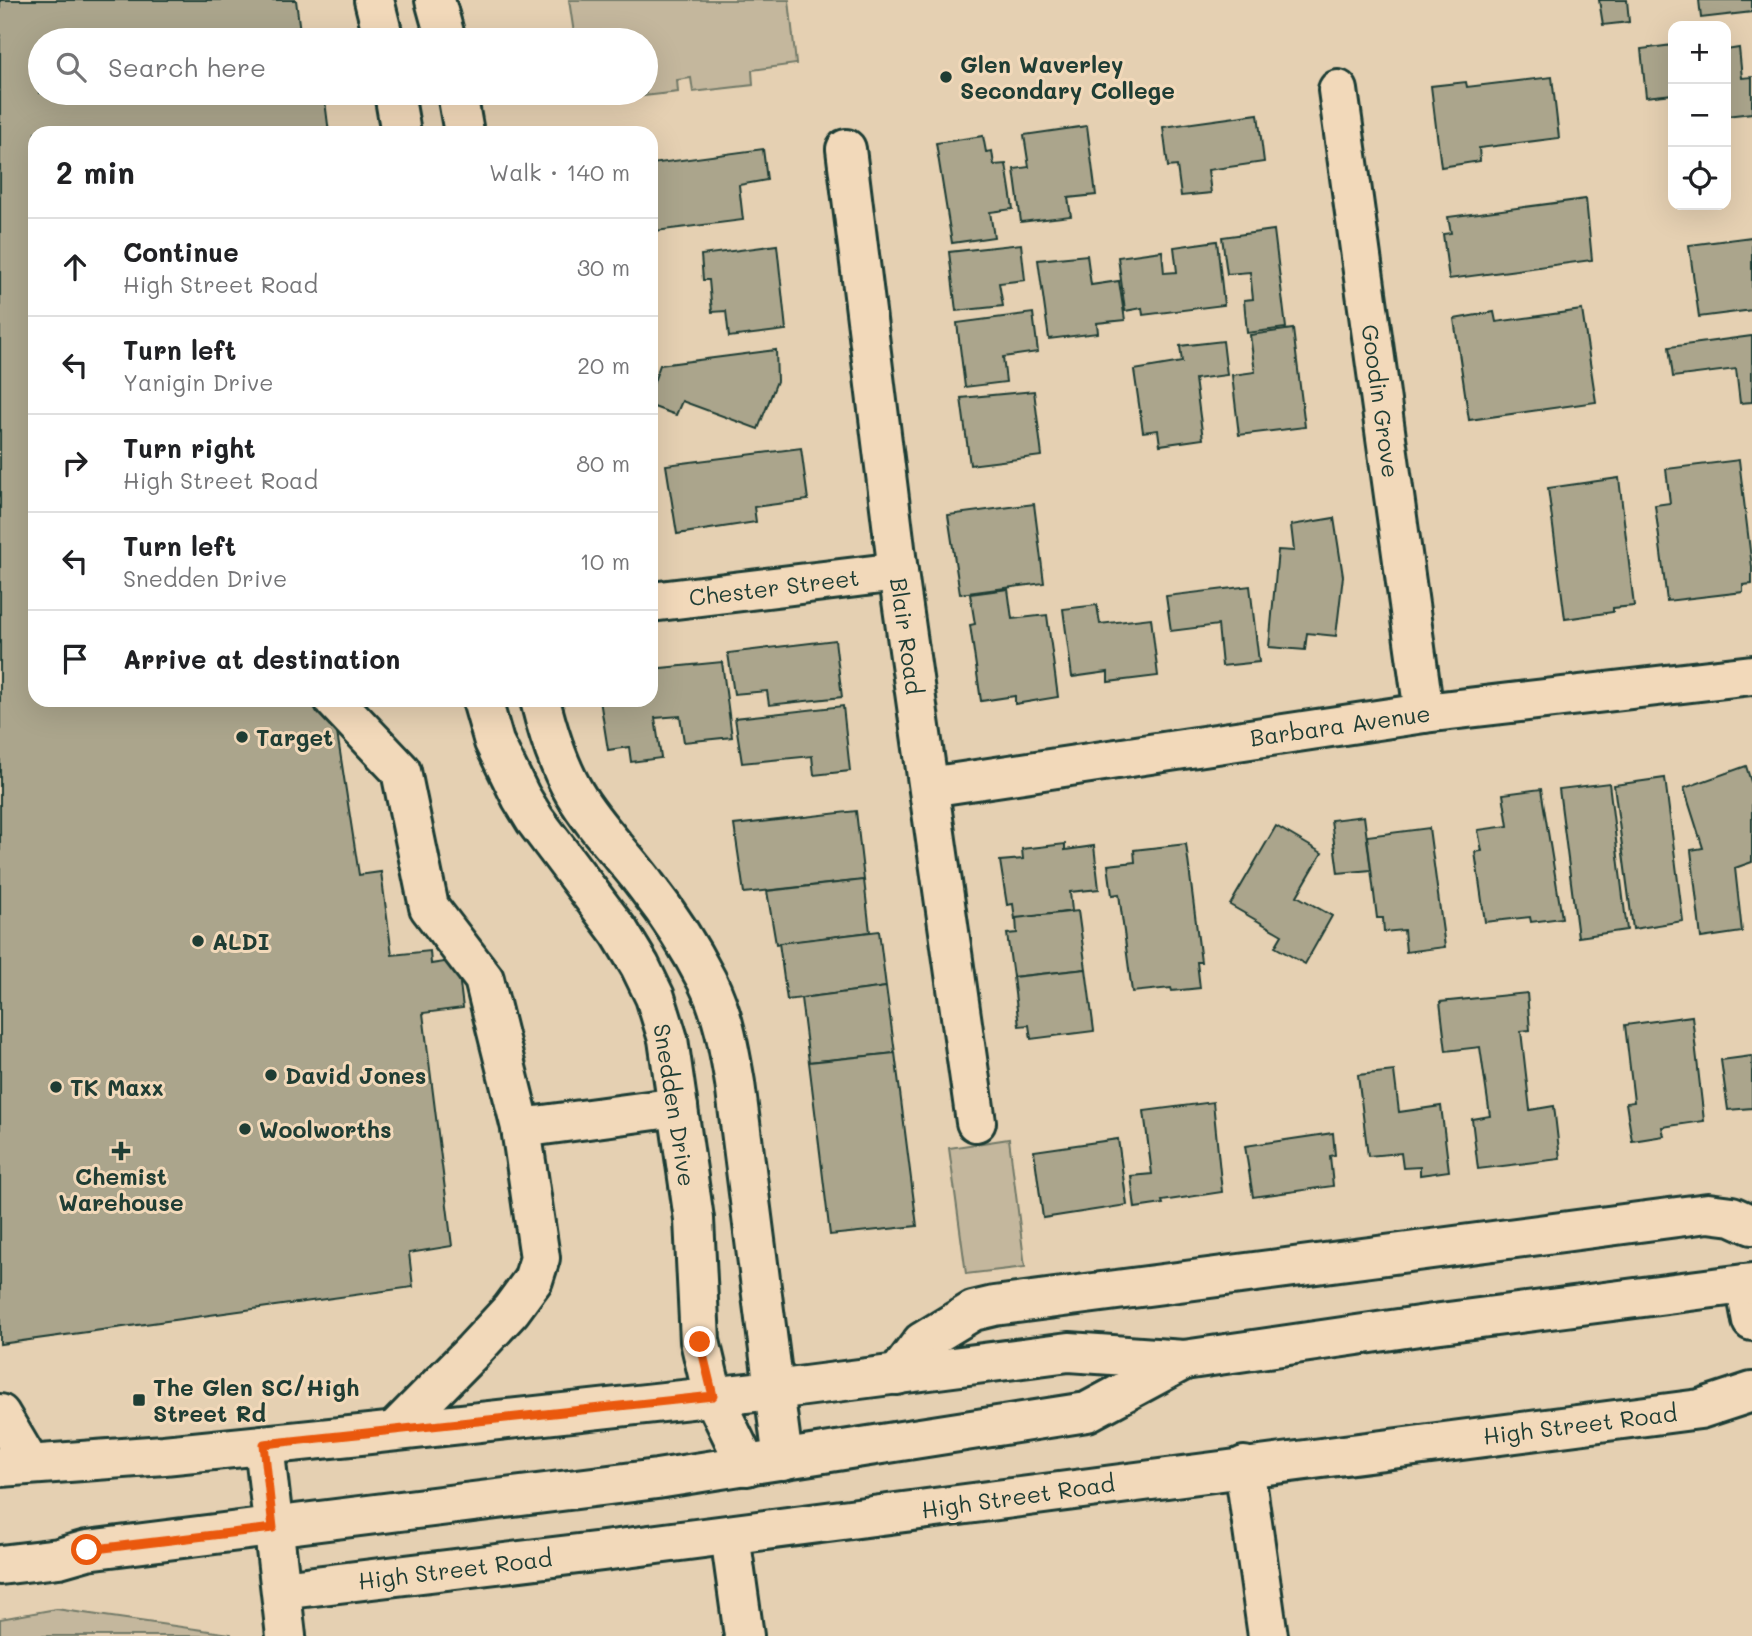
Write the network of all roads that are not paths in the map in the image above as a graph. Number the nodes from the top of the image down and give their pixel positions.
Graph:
1 (374, 0) edge
2 (435, 0) edge
3 (381, 28) edge
4 (443, 28) edge
5 (1338, 90) dead end
6 (396, 105) edge
7 (459, 105) edge
8 (400, 126) edge
9 (463, 126) edge
10 (846, 149) dead end
11 (898, 572) junction
12 (658, 602) edge
13 (1752, 675) edge
14 (341, 707) edge
15 (484, 707) edge
16 (542, 707) edge
17 (1424, 712) junction
18 (929, 787) junction
19 (678, 1107) junction
20 (976, 1122) dead end
21 (521, 1128) junction
22 (1752, 1225) edge
23 (1749, 1284) edge
24 (1752, 1321) edge
25 (1184, 1360) junction
26 (898, 1375) junction
27 (774, 1390) junction
28 (1752, 1392) edge
29 (713, 1396) junction
30 (0, 1414) edge
31 (394, 1431) junction
32 (264, 1444) junction
33 (765, 1463) junction
34 (15, 1465) edge
35 (1244, 1466) junction
36 (273, 1528) junction
37 (730, 1535) junction
38 (0, 1565) edge
39 (281, 1590) junction
40 (286, 1636) edge
41 (744, 1636) edge
42 (1268, 1636) edge

1 - 3 street
2 - 4 street
5 - 17 street, Goodin Grove
6 - 8 street
7 - 9 street
10 - 11 street, Blair Road
11 - 12 street, Chester Street
11 - 18 street, Blair Road
13 - 17 street, Barbara Avenue
14 - 21 street
15 - 19 street, Snedden Drive
16 - 27 street
17 - 18 street, Barbara Avenue
18 - 20 street, Blair Road
19 - 21 street
19 - 29 street, Snedden Drive
21 - 31 street
22 - 26 street
23 - 24 street
23 - 25 street
25 - 26 street
25 - 33 street
26 - 27 street
27 - 29 street
27 - 33 street
28 - 35 street, High Street Road
29 - 31 street
29 - 33 street, Snedden Drive
30 - 34 street
31 - 32 street
32 - 34 street
32 - 36 street
33 - 36 street
35 - 37 street, High Street Road
35 - 42 street
36 - 38 street
36 - 39 street
37 - 39 street, High Street Road
37 - 41 street
39 - 40 street

